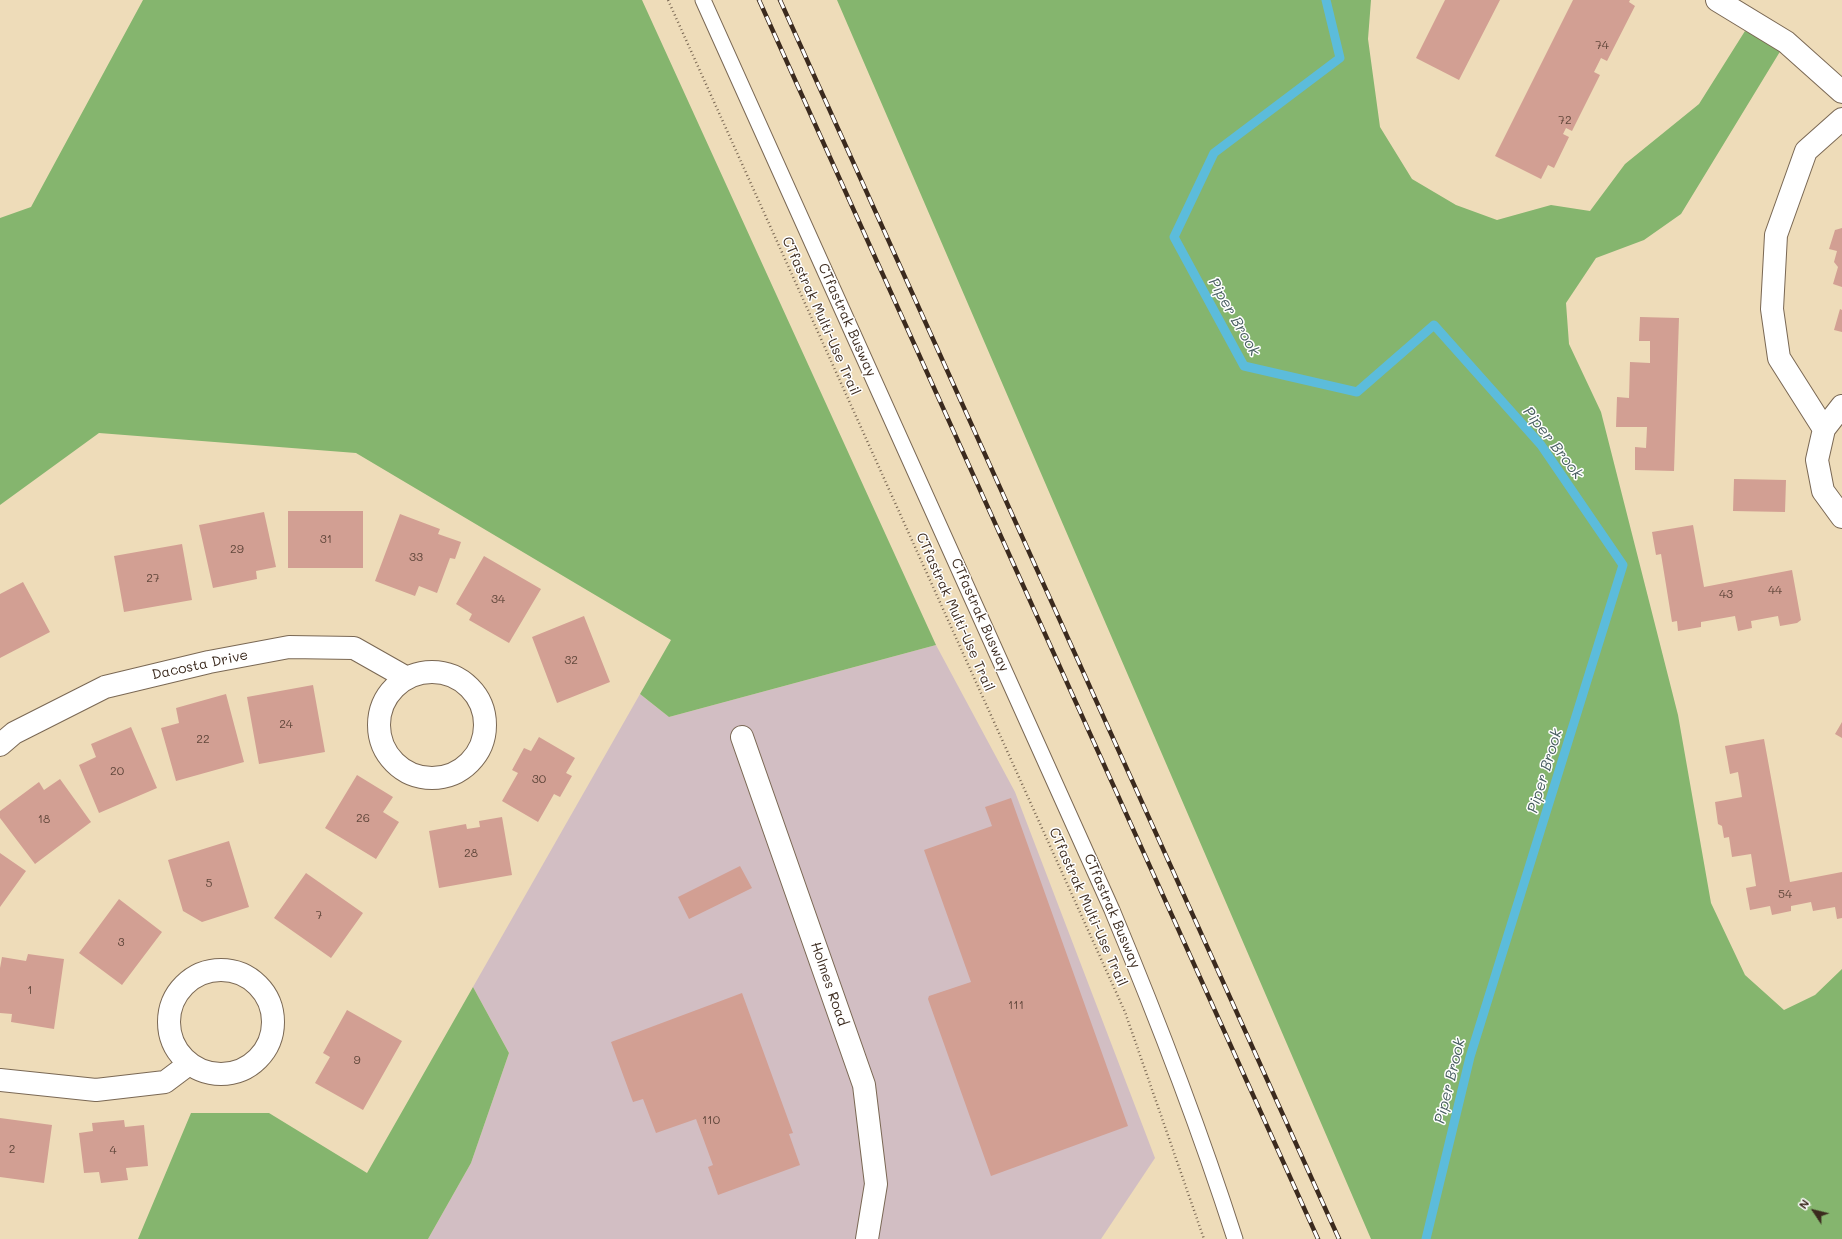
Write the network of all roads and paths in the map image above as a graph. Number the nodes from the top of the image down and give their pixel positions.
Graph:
1 (668, 0) edge
2 (703, 0) edge
3 (1717, 0) edge
4 (1842, 92) edge
5 (1842, 119) edge
6 (1842, 406) edge
7 (1824, 429) junction
8 (1842, 517) edge
9 (407, 678) junction
10 (742, 737) dead end
11 (0, 745) edge
12 (189, 1064) junction
13 (0, 1080) edge
14 (867, 1239) edge
15 (1204, 1239) edge
16 (1235, 1239) edge

1 - 15 path, CTfastrak Multi-Use Trail
2 - 16 lane, CTfastrak Busway
3 - 4 street
5 - 7 street
6 - 7 street
7 - 8 street
9 - 9 street
9 - 11 street, Dacosta Drive
10 - 14 street, Holmes Road
12 - 12 street
12 - 13 street

